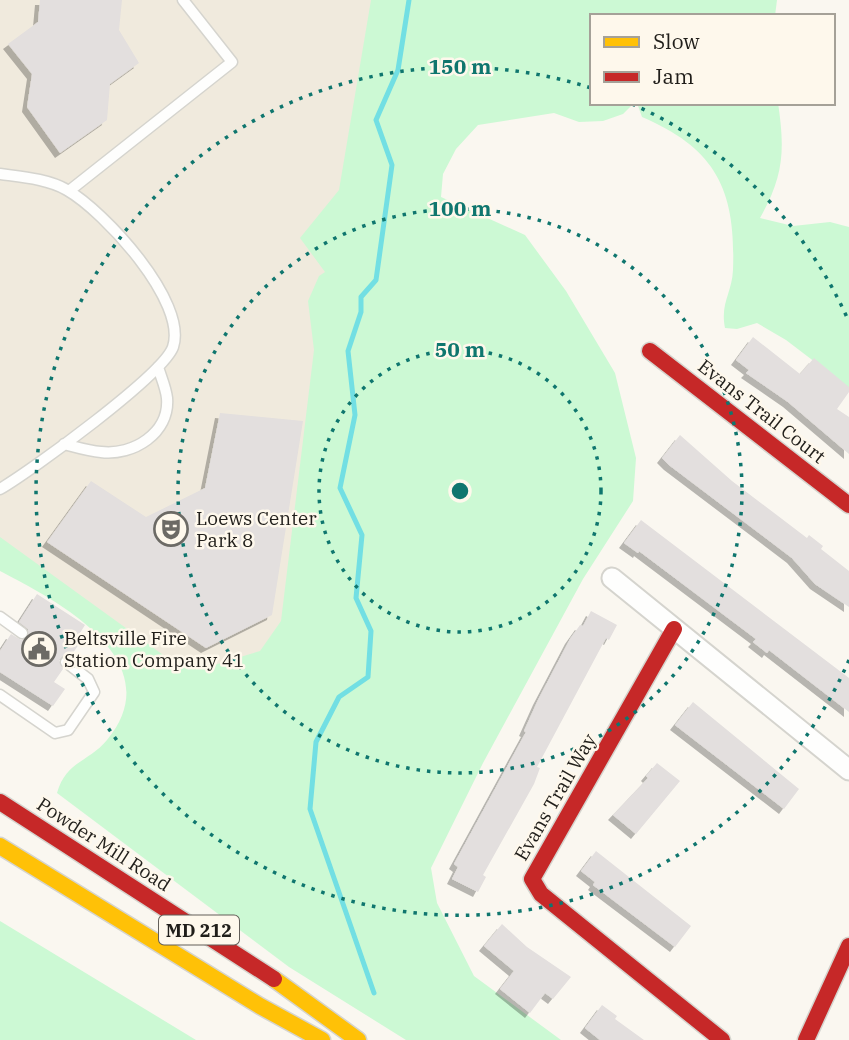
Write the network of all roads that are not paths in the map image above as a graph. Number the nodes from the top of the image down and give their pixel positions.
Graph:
1 (183, 0) edge
2 (0, 174) edge
3 (69, 191) junction
4 (650, 351) dead end
5 (158, 367) junction
6 (64, 444) junction
7 (0, 489) edge
8 (849, 505) edge
9 (612, 578) dead end
10 (0, 617) edge
11 (674, 629) junction
12 (22, 633) dead end
13 (66, 662) dead end
14 (0, 695) edge
15 (849, 769) edge
16 (0, 800) edge
17 (5, 850) edge
18 (849, 946) edge
19 (322, 1040) edge
20 (358, 1040) edge
21 (722, 1040) edge
22 (806, 1040) edge

1 - 3 lane
2 - 3 lane
3 - 5 lane
4 - 8 street, Evans Trail Court
5 - 6 lane
5 - 6 lane
6 - 7 lane
9 - 11 street
10 - 12 lane
11 - 15 street
11 - 21 street, Evans Trail Way
13 - 14 lane
16 - 20 street, Powder Mill Road / MD 212
17 - 19 street, MD 212
18 - 22 street

